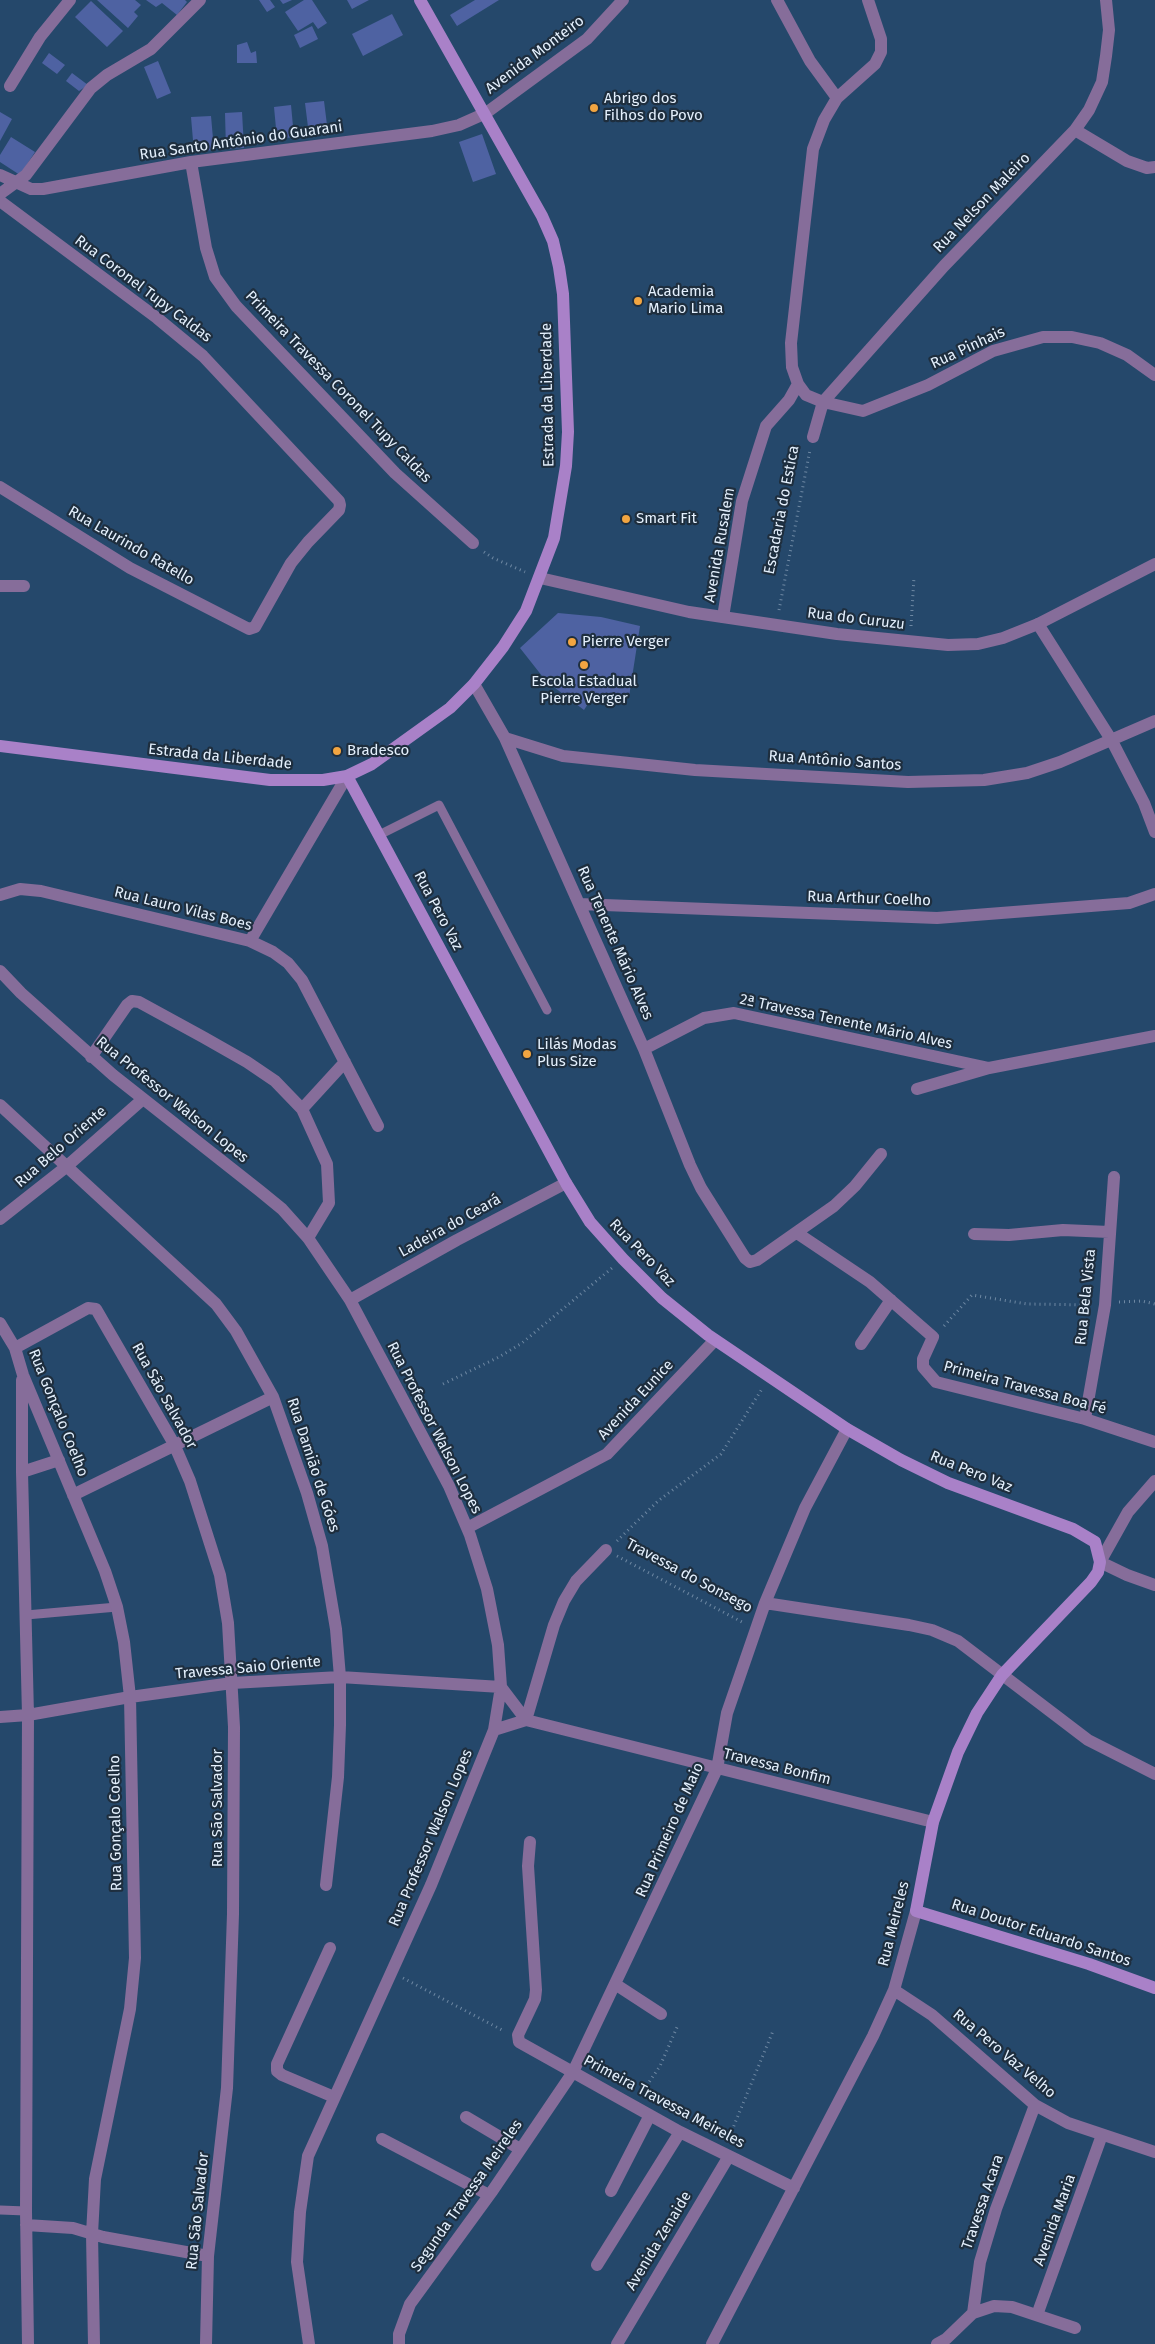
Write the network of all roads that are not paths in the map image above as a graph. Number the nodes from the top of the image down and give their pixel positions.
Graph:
1 (70, 0) edge
2 (200, 0) edge
3 (420, 0) edge
4 (623, 0) edge
5 (777, 0) edge
6 (868, 0) edge
7 (1106, 0) edge
8 (10, 86) dead end
9 (837, 98) junction
10 (486, 113) junction
11 (1076, 130) junction
12 (191, 162) junction
13 (1155, 167) edge
14 (0, 175) edge
15 (16, 182) junction
16 (0, 194) edge
17 (0, 201) edge
18 (1155, 375) edge
19 (798, 384) junction
20 (823, 402) junction
21 (813, 437) road end
22 (0, 487) edge
23 (473, 543) road end
24 (1155, 564) edge
25 (540, 578) junction
26 (0, 586) edge
27 (24, 586) dead end
28 (723, 617) junction
29 (1038, 624) junction
30 (249, 629) joint
31 (474, 684) junction
32 (1155, 721) edge
33 (505, 738) junction
34 (1112, 741) junction
35 (0, 746) edge
36 (347, 776) junction
37 (1155, 832) edge
38 (379, 835) junction
39 (1155, 894) edge
40 (0, 895) edge
41 (580, 904) junction
42 (250, 941) junction
43 (0, 972) edge
44 (547, 1010) dead end
45 (1155, 1036) edge
46 (644, 1049) junction
47 (91, 1057) junction
48 (345, 1062) junction
49 (989, 1068) junction
50 (917, 1089) dead end
51 (143, 1099) junction
52 (0, 1105) edge
53 (302, 1109) junction
54 (378, 1126) dead end
55 (881, 1154) dead end
56 (66, 1167) junction
57 (1114, 1177) dead end
58 (566, 1183) junction
59 (0, 1219) edge
60 (1109, 1232) junction
61 (797, 1233) junction
62 (974, 1234) dead end
63 (308, 1238) junction
64 (350, 1300) junction
65 (891, 1300) junction
66 (0, 1323) edge
67 (715, 1340) junction
68 (861, 1344) dead end
69 (15, 1348) junction
70 (22, 1375) junction
71 (274, 1397) junction
72 (1085, 1419) junction
73 (847, 1429) junction
74 (1155, 1442) edge
75 (174, 1444) junction
76 (59, 1460) junction
77 (22, 1472) junction
78 (1155, 1481) edge
79 (73, 1495) junction
80 (468, 1528) junction
81 (606, 1550) road end
82 (1100, 1562) junction
83 (1155, 1585) edge
84 (765, 1603) junction
85 (117, 1607) junction
86 (26, 1615) junction
87 (1002, 1675) junction
88 (340, 1677) junction
89 (232, 1683) junction
90 (501, 1687) junction
91 (130, 1697) junction
92 (28, 1715) junction
93 (0, 1716) edge
94 (526, 1720) junction
95 (494, 1730) junction
96 (717, 1769) junction
97 (1155, 1774) edge
98 (933, 1822) junction
99 (530, 1842) dead end
100 (326, 1884) dead end
101 (916, 1911) junction
102 (330, 1948) dead end
103 (616, 1984) junction
104 (1155, 1988) edge
105 (894, 1990) junction
106 (661, 2014) dead end
107 (573, 2072) junction
108 (334, 2097) junction
109 (1035, 2104) junction
110 (650, 2115) junction
111 (466, 2117) dead end
112 (680, 2132) junction
113 (1102, 2135) junction
114 (382, 2139) dead end
115 (520, 2149) junction
116 (1155, 2152) edge
117 (726, 2154) junction
118 (794, 2188) junction
119 (611, 2191) dead end
120 (489, 2195) junction
121 (0, 2210) edge
122 (26, 2211) junction
123 (26, 2226) junction
124 (92, 2234) junction
125 (208, 2256) junction
126 (597, 2265) dead end
127 (973, 2313) junction
128 (1038, 2315) junction
129 (1075, 2328) dead end
130 (28, 2344) edge
131 (94, 2344) edge
132 (206, 2344) edge
133 (309, 2344) edge
134 (399, 2344) edge
135 (617, 2344) edge
136 (712, 2344) edge
137 (938, 2344) edge

1 - 8 street
2 - 15 street
3 - 10 main road, Estrada da Liberdade
4 - 10 street, Avenida Monteiro
5 - 9 street
6 - 9 street
7 - 11 street, Rua Nelson Maleiro
9 - 19 street
10 - 12 street, Rua Santo Antônio do Guarani
10 - 25 main road, Estrada da Liberdade
11 - 13 street
11 - 20 street, Rua Nelson Maleiro
12 - 15 street, Rua Santo Antônio do Guarani
12 - 23 street, Primeira Travessa Coronel Tupy Caldas
14 - 15 street, Rua Santo Antônio do Guarani
15 - 16 street
17 - 30 street, Rua Coronel Tupy Caldas
18 - 20 street, Rua Pinhais
19 - 20 street, Rua Pinhais
19 - 28 street, Avenida Rusalem
20 - 21 street, Escadaria do Estica
22 - 30 street, Rua Laurindo Ratello
24 - 29 street, Rua do Curuzu
25 - 28 street, Rua do Curuzu
25 - 31 main road, Estrada da Liberdade
26 - 27 street
28 - 29 street, Rua do Curuzu
29 - 34 street
31 - 33 street, Rua Tenente Mário Alves
31 - 36 main road, Estrada da Liberdade
32 - 34 street, Rua Antônio Santos
33 - 34 street, Rua Antônio Santos
33 - 41 street, Rua Tenente Mário Alves
34 - 37 street
35 - 36 main road, Estrada da Liberdade
36 - 38 main road, Rua Pero Vaz
36 - 42 street
38 - 44 lane
38 - 58 main road, Rua Pero Vaz
39 - 41 street, Rua Arthur Coelho
40 - 42 street, Rua Lauro Vilas Boes
41 - 46 street, Rua Tenente Mário Alves
42 - 48 street, Rua Lauro Vilas Boes
43 - 47 street, Rua Professor Walson Lopes
45 - 49 street
46 - 49 street, 2ª Travessa Tenente Mário Alves
46 - 61 street, Rua Tenente Mário Alves
47 - 51 street, Rua Professor Walson Lopes
47 - 53 street
48 - 53 street
48 - 54 street, Rua Lauro Vilas Boes
49 - 50 street
51 - 56 street, Rua Belo Oriente
51 - 63 street, Rua Professor Walson Lopes
52 - 56 street, Rua Damião de Góes
53 - 63 street
55 - 61 street
56 - 59 street, Rua Belo Oriente
56 - 71 street, Rua Damião de Góes
57 - 60 street, Rua Bela Vista
58 - 64 street, Ladeira do Ceará
58 - 67 main road, Rua Pero Vaz
60 - 62 street
60 - 72 street, Rua Bela Vista
61 - 65 street
63 - 64 street, Rua Professor Walson Lopes
64 - 80 street, Rua Professor Walson Lopes
65 - 68 street
65 - 72 street, Primeira Travessa Boa Fé
66 - 69 street, Rua Gonçalo Coelho
67 - 73 main road, Rua Pero Vaz
67 - 80 street, Avenida Eunice
69 - 70 street, Rua Gonçalo Coelho
69 - 75 street, Rua São Salvador
70 - 76 street, Rua Gonçalo Coelho
70 - 77 street
71 - 75 street
71 - 88 street, Rua Damião de Góes
72 - 74 street, Primeira Travessa Boa Fé
73 - 82 main road, Rua Pero Vaz
73 - 84 street, Rua Primeiro de Maio
75 - 79 street
75 - 89 street, Rua São Salvador
76 - 77 street
76 - 79 street, Rua Gonçalo Coelho
77 - 86 street
78 - 82 street
79 - 85 street, Rua Gonçalo Coelho
80 - 90 street, Rua Professor Walson Lopes
81 - 94 street, Travessa do Sonsego
82 - 83 street
82 - 87 main road, Rua Meireles
84 - 87 street
84 - 96 street, Rua Primeiro de Maio
85 - 86 lane
85 - 91 street, Rua Gonçalo Coelho
86 - 92 street
87 - 97 street
87 - 98 main road, Rua Meireles
88 - 89 street, Travessa Saio Oriente
88 - 90 street, Travessa Saio Oriente
88 - 100 street, Rua Damião de Góes
89 - 91 street, Travessa Saio Oriente
89 - 125 street, Rua São Salvador
90 - 94 street
90 - 95 street, Rua Professor Walson Lopes
91 - 92 street, Travessa Saio Oriente
91 - 124 street, Rua Gonçalo Coelho
92 - 93 street, Travessa Saio Oriente
92 - 122 street
94 - 95 street
94 - 96 street, Travessa Bonfim
95 - 108 street, Rua Professor Walson Lopes
96 - 98 street, Travessa Bonfim
96 - 103 street, Rua Primeiro de Maio
98 - 101 main road, Rua Meireles
99 - 107 street, Primeira Travessa Meireles
101 - 104 main road, Rua Doutor Eduardo Santos
101 - 105 street, Rua Meireles
102 - 108 street
103 - 106 street
103 - 107 street, Rua Primeiro de Maio
105 - 109 street, Rua Pero Vaz Velho
105 - 118 street, Rua Meireles
107 - 110 street, Primeira Travessa Meireles
107 - 115 street, Segunda Travessa Meireles
108 - 133 street, Rua Professor Walson Lopes
109 - 113 street, Rua Pero Vaz Velho
109 - 127 street, Travessa Acara
110 - 112 street, Primeira Travessa Meireles
110 - 119 street
111 - 115 street
112 - 117 street, Primeira Travessa Meireles
112 - 126 street
113 - 116 street, Rua Pero Vaz Velho
113 - 128 street, Avenida Maria
114 - 120 street
115 - 120 street, Segunda Travessa Meireles
117 - 118 street, Primeira Travessa Meireles
117 - 135 street, Avenida Zenaide
118 - 136 street, Rua Meireles
120 - 134 street, Segunda Travessa Meireles
121 - 122 lane
122 - 123 street
123 - 124 street
123 - 130 street
124 - 125 street
124 - 131 street, Rua Gonçalo Coelho
125 - 132 street, Rua São Salvador
127 - 128 street
127 - 137 street
128 - 129 street

